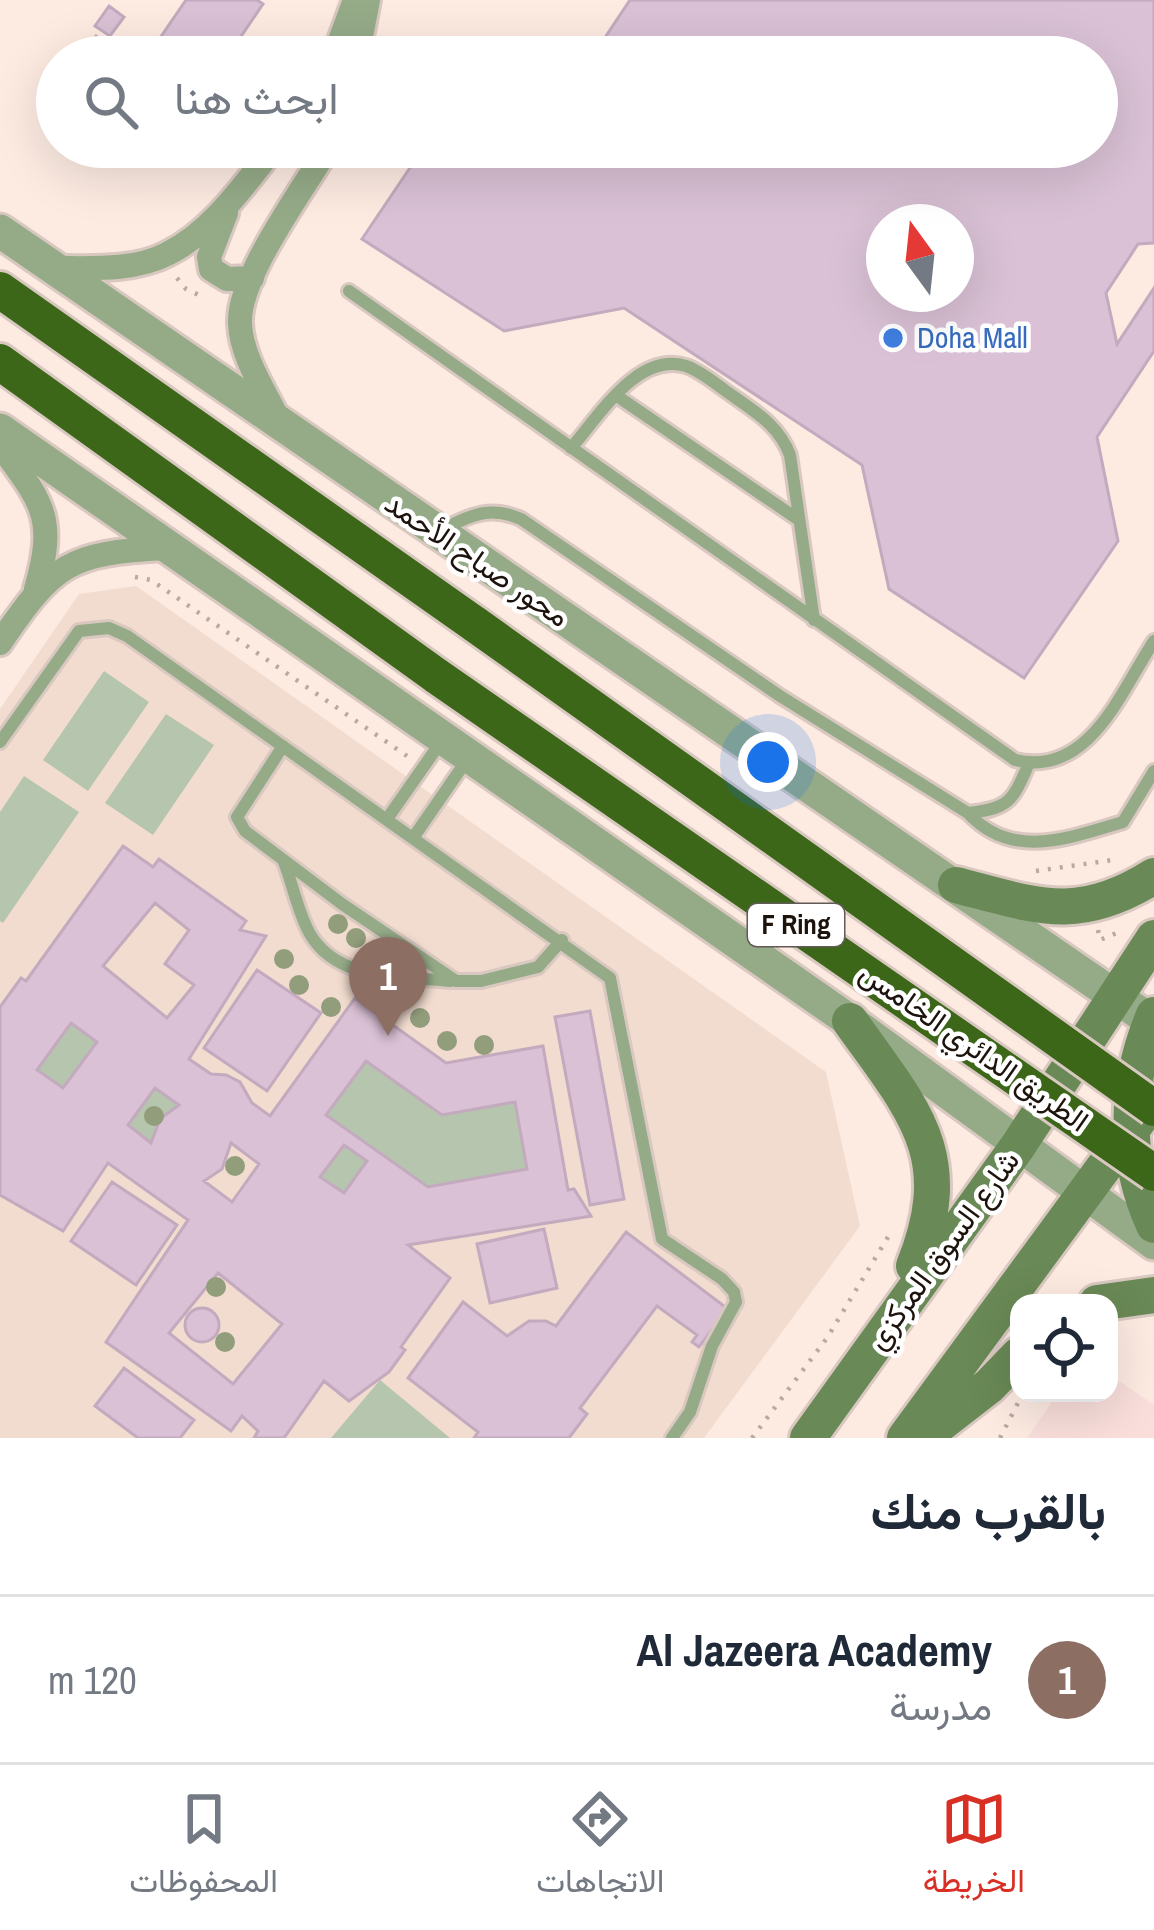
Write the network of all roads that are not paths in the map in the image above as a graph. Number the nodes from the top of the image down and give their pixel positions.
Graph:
1 (356, 0) edge
2 (368, 0) edge
3 (342, 36) edge
4 (361, 36) edge
5 (257, 168) edge
6 (315, 168) edge
7 (231, 200) junction
8 (0, 231) edge
9 (55, 268) junction
10 (252, 278) junction
11 (0, 290) edge
12 (349, 291) dead end
13 (0, 362) edge
14 (617, 396) junction
15 (281, 426) junction
16 (0, 430) edge
17 (0, 445) edge
18 (572, 448) junction
19 (800, 520) junction
20 (437, 533) junction
21 (166, 548) junction
22 (36, 590) junction
23 (814, 620) junction
24 (476, 626) joint
25 (1154, 640) edge
26 (0, 643) edge
27 (0, 742) edge
28 (284, 746) junction
29 (457, 747) junction
30 (1029, 763) junction
31 (1154, 771) edge
32 (968, 813) junction
33 (387, 819) junction
34 (413, 838) junction
35 (284, 860) junction
36 (1142, 866) edge
37 (956, 885) junction
38 (1154, 938) edge
39 (562, 940) junction
40 (456, 981) junction
41 (1117, 997) junction
42 (1153, 1020) edge
43 (850, 1021) junction
44 (1154, 1099) edge
45 (1142, 1120) edge
46 (1018, 1146) junction
47 (1154, 1173) edge
48 (1083, 1194) junction
49 (1154, 1225) edge
50 (1154, 1244) edge
51 (1154, 1295) edge
52 (1118, 1297) edge
53 (893, 1318) junction
54 (1010, 1364) edge
55 (672, 1438) edge
56 (808, 1438) edge
57 (905, 1438) edge
58 (922, 1438) edge

1 - 3 street
2 - 4 street
5 - 7 street
6 - 10 street
7 - 9 street
7 - 10 street
8 - 9 street, محور صباح الأحمد
9 - 15 street, محور صباح الأحمد
10 - 15 street
11 - 24 highway, محور صباح الأحمد
12 - 18 lane
13 - 47 highway, الطريق الدائري الخامس / F Ring, bridge
14 - 18 lane
14 - 19 lane
14 - 19 lane
15 - 20 street, محور صباح الأحمد
16 - 21 street
17 - 22 street
18 - 23 lane
19 - 23 lane
20 - 32 lane
20 - 37 street, محور صباح الأحمد
21 - 22 street
21 - 29 street
22 - 26 street
23 - 30 lane
24 - 45 highway, الطريق الدائري الخامس / F Ring, bridge
25 - 30 lane
27 - 28 lane
28 - 33 lane
28 - 35 lane
29 - 33 lane
29 - 34 lane
29 - 43 street
30 - 32 lane
31 - 32 lane
33 - 34 lane
34 - 39 lane
35 - 40 lane
35 - 40 lane
36 - 37 main road
37 - 41 street
38 - 41 main road, شارع السوق المركزي
39 - 40 lane
39 - 55 lane
41 - 42 street
41 - 46 main road, شارع السوق المركزي
42 - 45 main road
43 - 46 street, الطريق الدائري الخامس
43 - 53 main road
44 - 45 main road
45 - 48 main road
45 - 49 main road
46 - 48 street, الطريق الدائري الخامس
46 - 53 main road, شارع السوق المركزي
48 - 50 street, الطريق الدائري الخامس
48 - 57 main road
51 - 52 main road
53 - 56 main road, شارع السوق المركزي
54 - 58 main road

